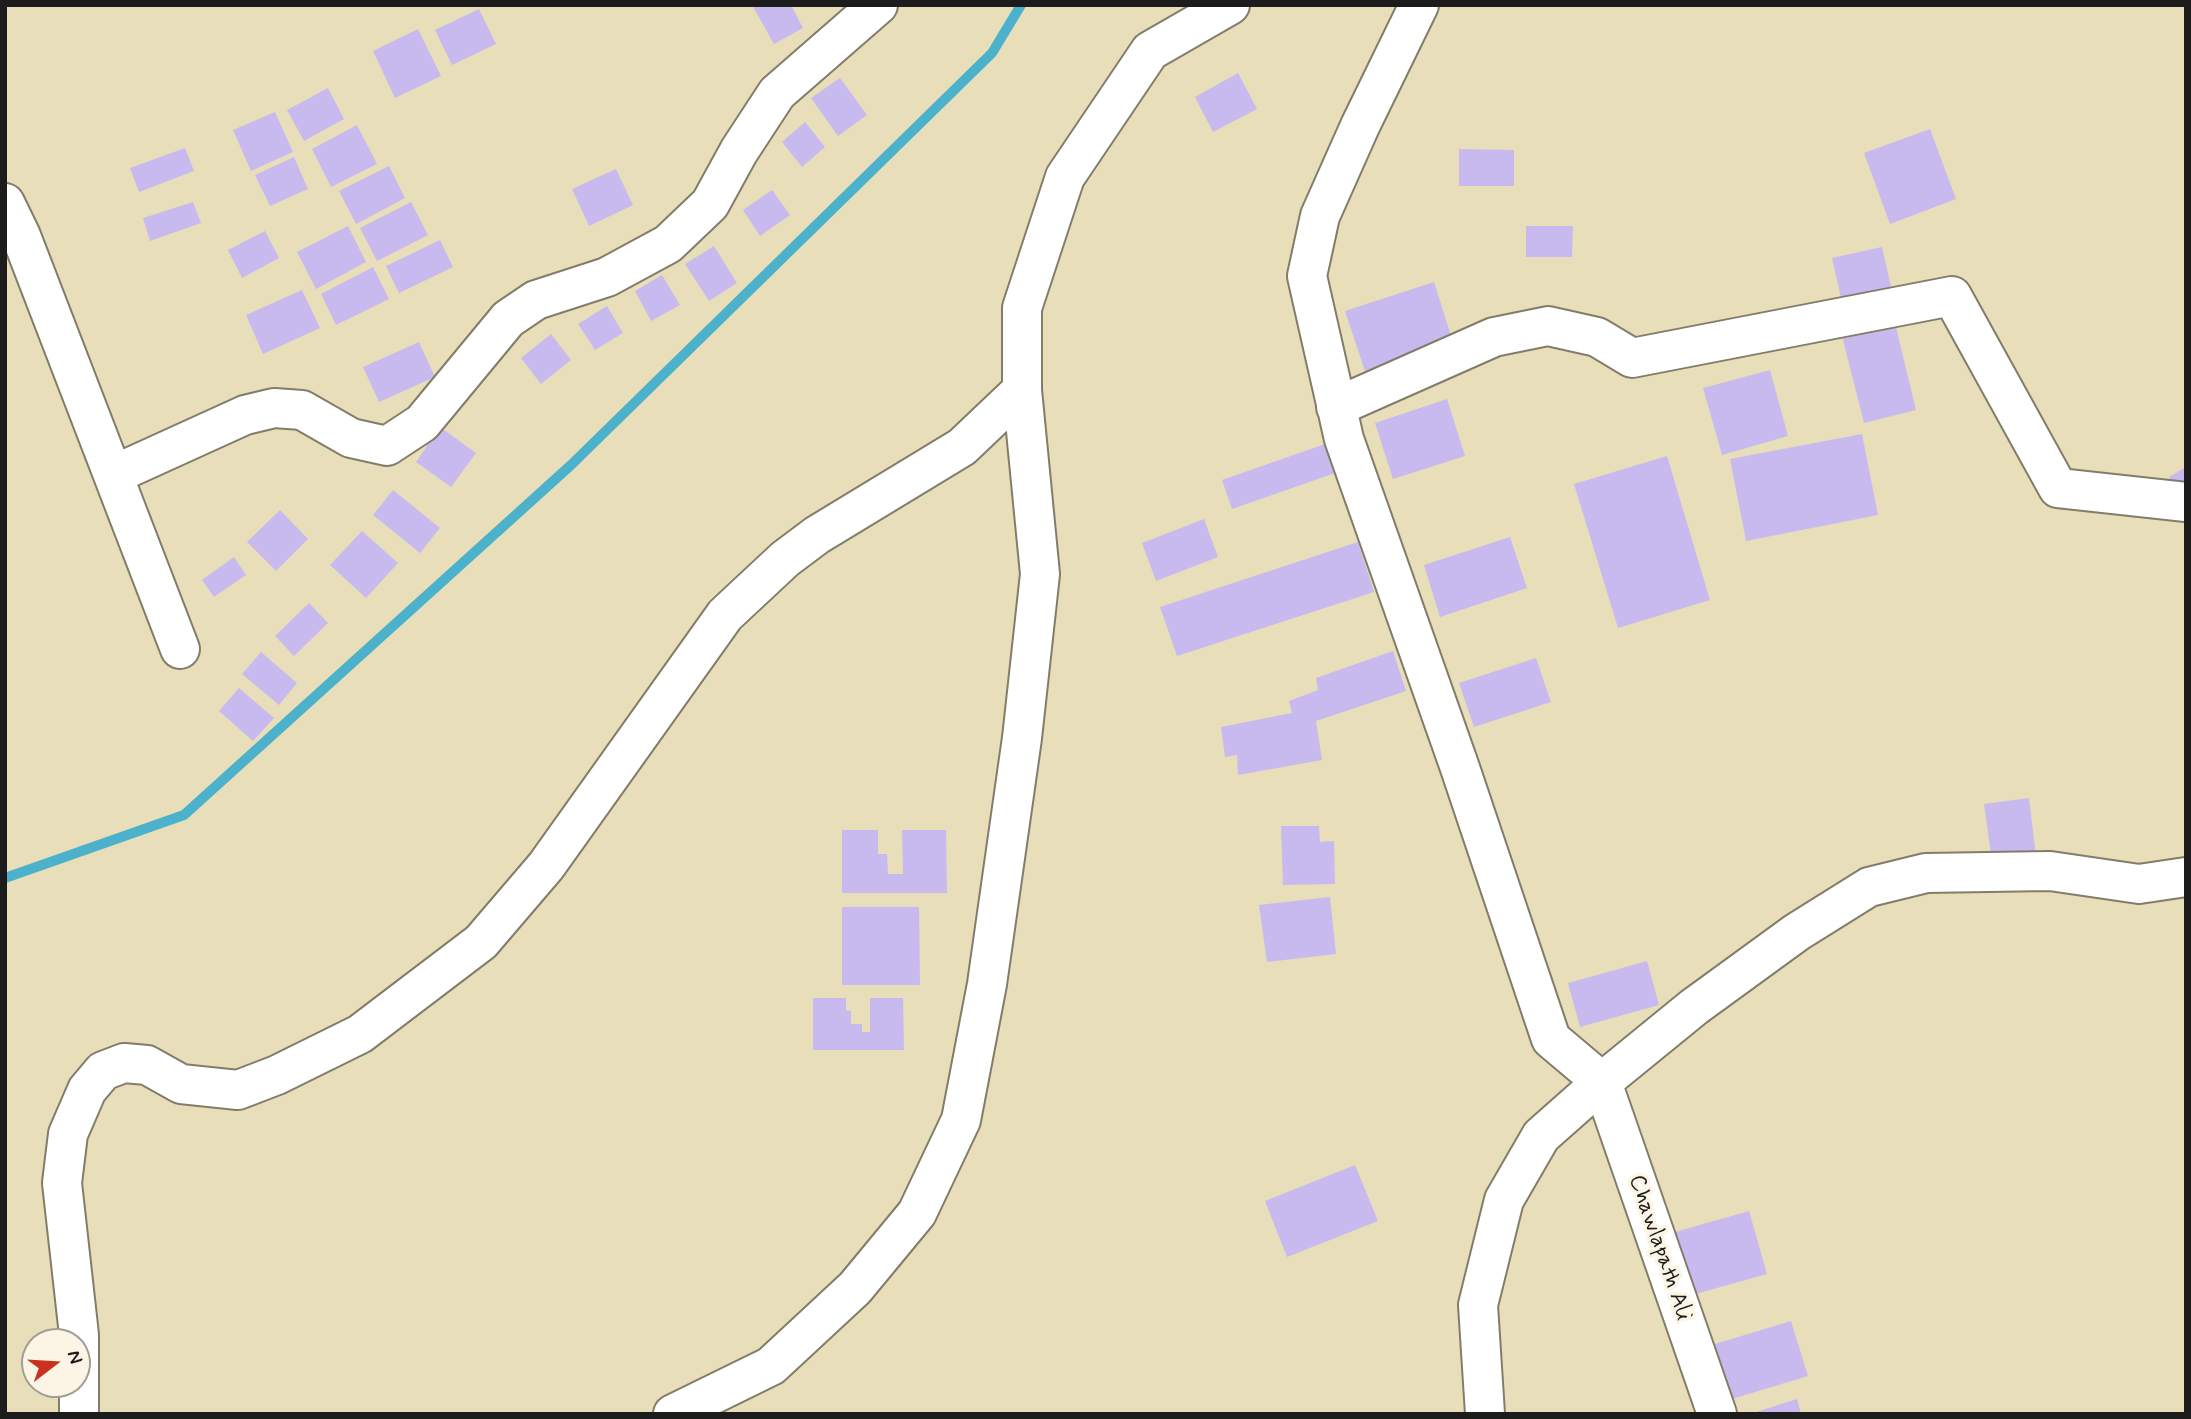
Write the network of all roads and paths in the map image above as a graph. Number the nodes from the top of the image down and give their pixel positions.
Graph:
1 (878, 5) edge
2 (1230, 5) edge
3 (1419, 5) edge
4 (5, 203) edge
5 (1022, 390) junction
6 (1336, 407) junction
7 (113, 475) junction
8 (2186, 502) edge
9 (180, 649) dead end
10 (2186, 877) edge
11 (1601, 1082) junction
12 (79, 1414) edge
13 (673, 1414) edge
14 (1485, 1414) edge
15 (1717, 1414) edge

1 - 7 street
2 - 5 street
3 - 6 street
4 - 7 street
5 - 12 street
5 - 13 street
6 - 8 street
6 - 11 street
7 - 9 street
10 - 11 street
11 - 14 street
11 - 15 street, Chawlapath Ali

